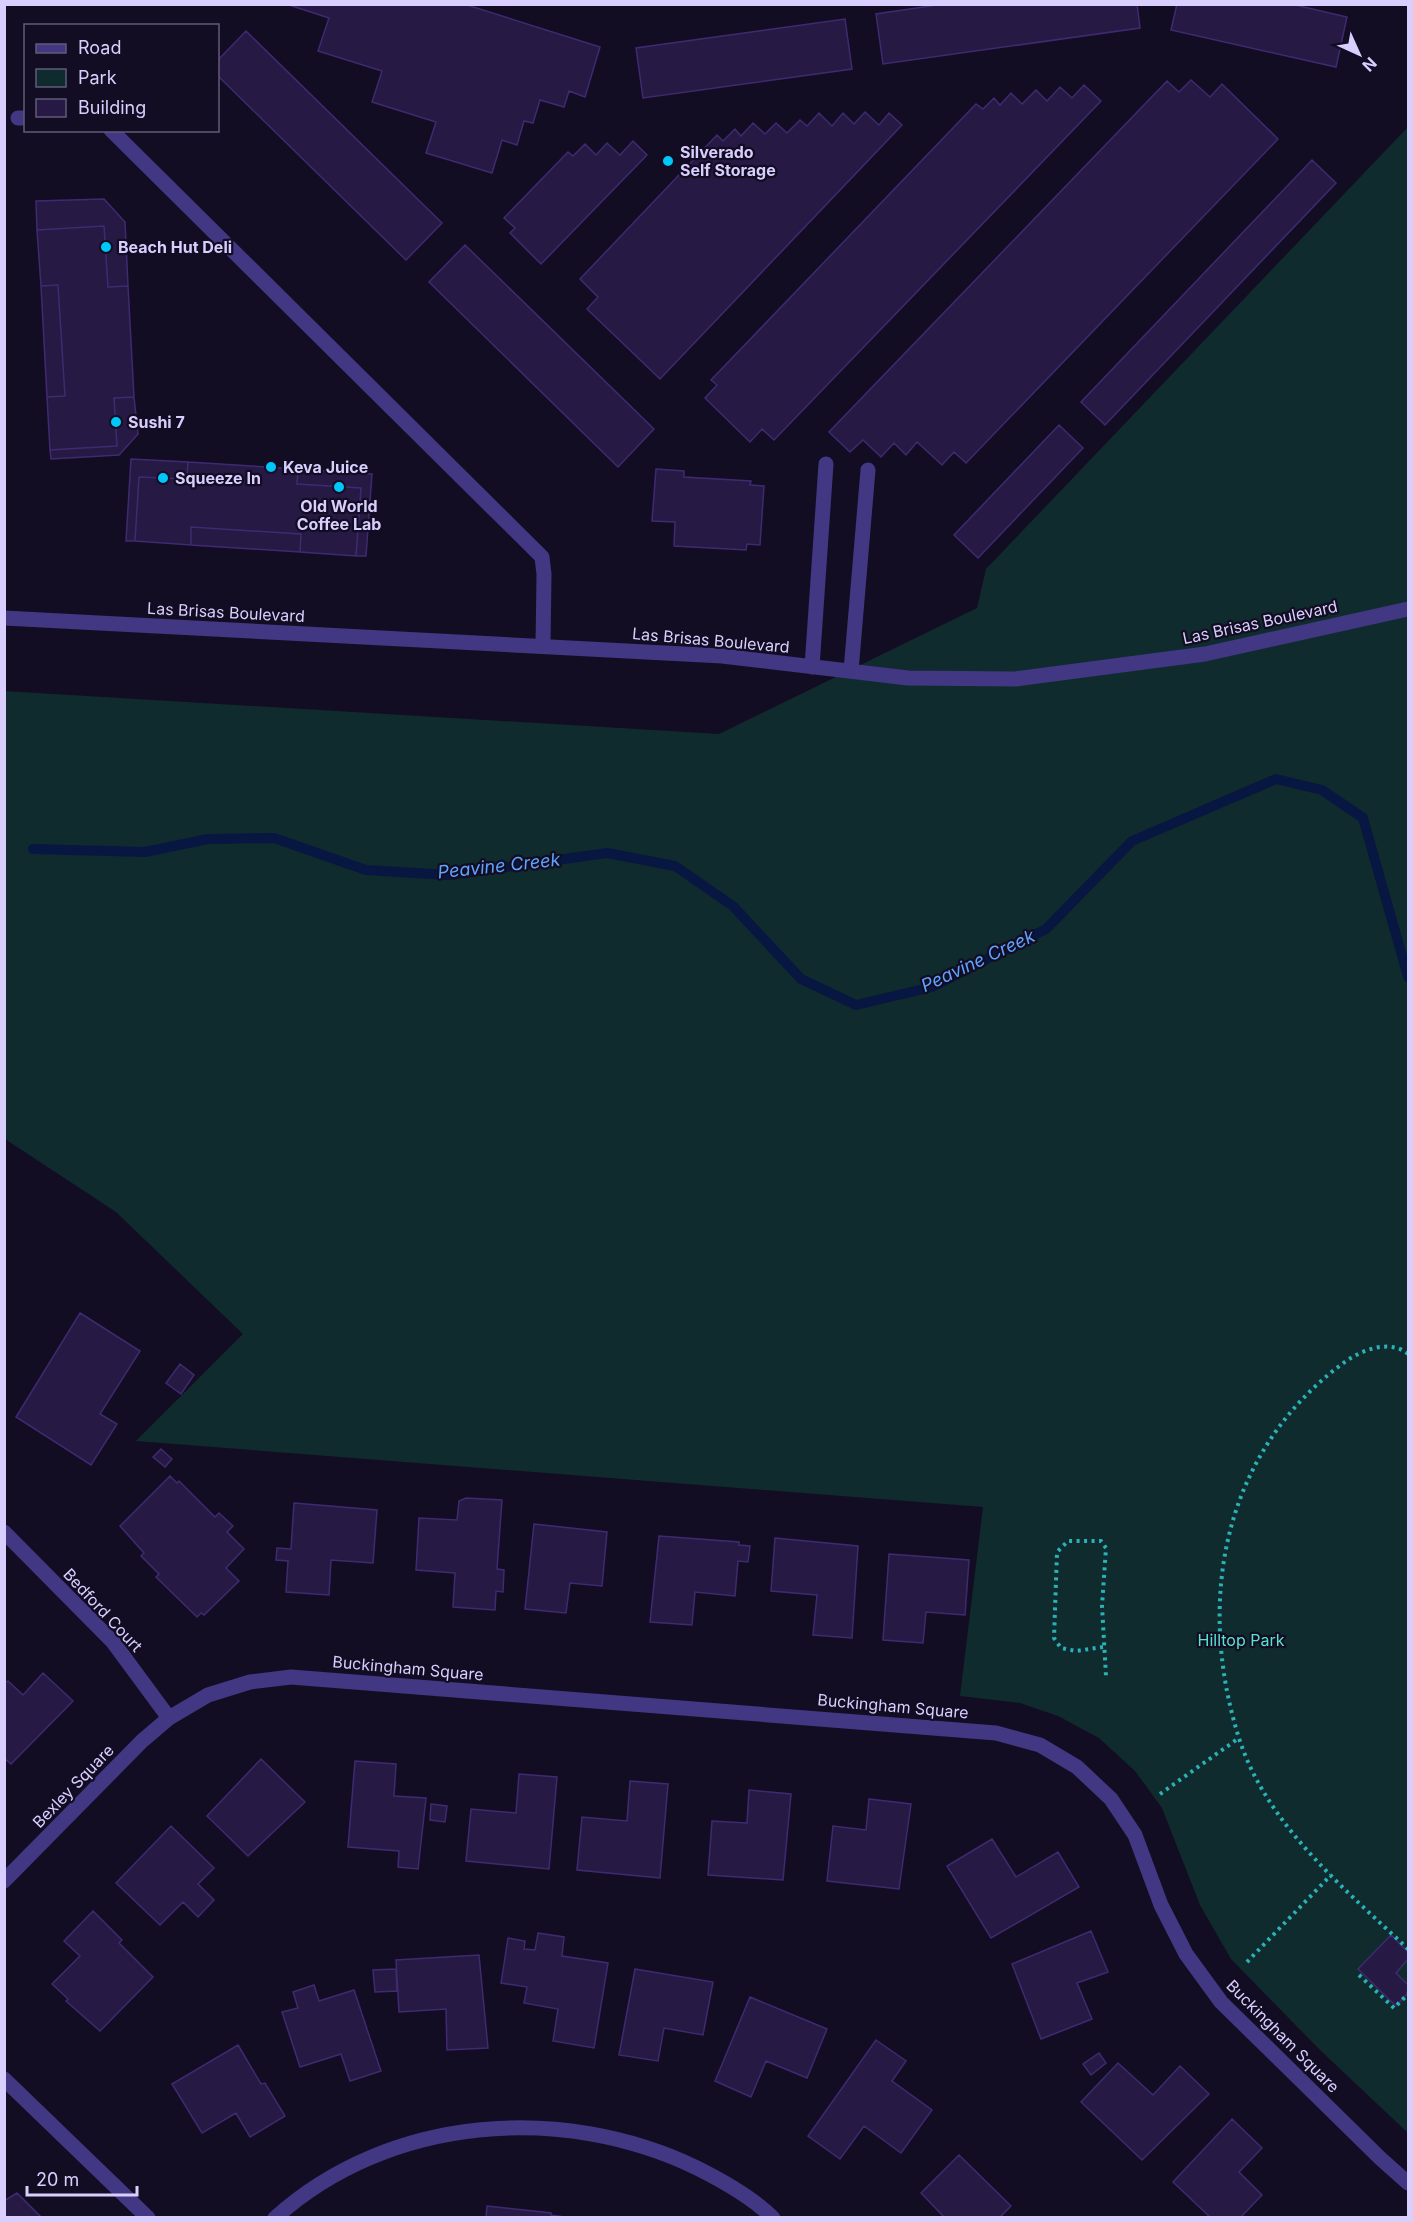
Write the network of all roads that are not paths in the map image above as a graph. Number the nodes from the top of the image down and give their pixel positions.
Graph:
1 (113, 132) edge
2 (826, 464) dead end
3 (868, 470) dead end
4 (1408, 609) edge
5 (4, 618) edge
6 (543, 646) junction
7 (812, 667) junction
8 (851, 671) junction
9 (4, 1532) edge
10 (169, 1718) junction
11 (4, 1881) edge
12 (4, 2079) edge
13 (1408, 2183) edge
14 (148, 2217) edge
15 (275, 2217) edge
16 (773, 2217) edge

1 - 6 street
2 - 7 street
3 - 8 street
4 - 8 street, Las Brisas Boulevard
5 - 6 street, Las Brisas Boulevard
6 - 7 street, Las Brisas Boulevard
7 - 8 street, Las Brisas Boulevard
9 - 10 street, Bedford Court
10 - 11 street, Bexley Square
10 - 13 street, Buckingham Square
12 - 14 street
15 - 16 street

